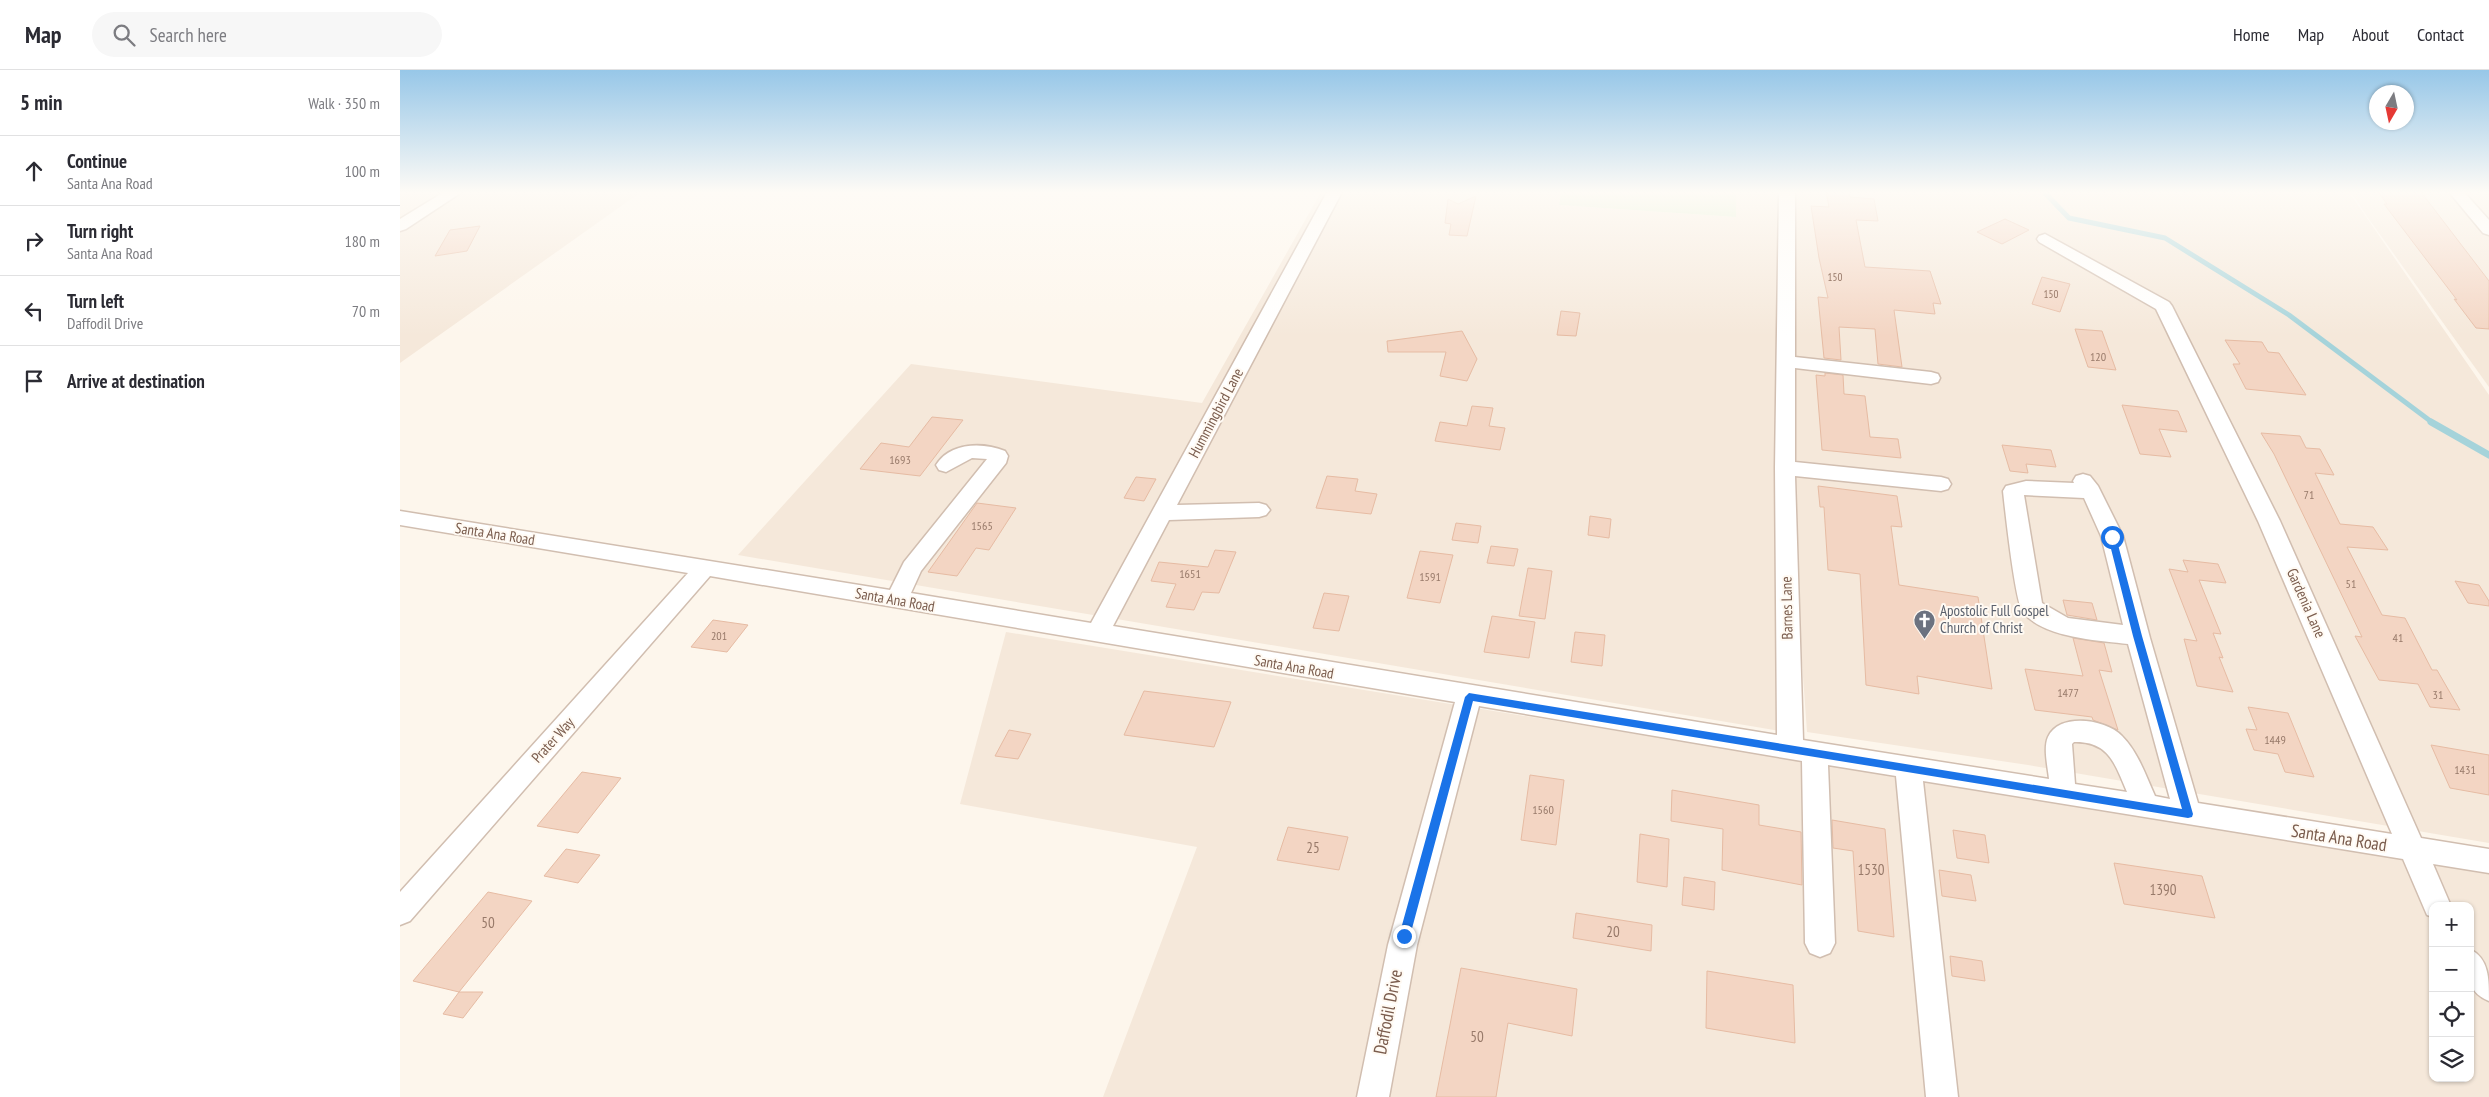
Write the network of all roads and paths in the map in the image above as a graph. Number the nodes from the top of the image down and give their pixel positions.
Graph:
1 (1309, 240) edge
2 (1787, 240) edge
3 (2048, 240) edge
4 (1786, 362) junction
5 (1931, 378) dead end
6 (946, 465) dead end
7 (1785, 468) junction
8 (1941, 484) dead end
9 (1259, 510) dead end
10 (1162, 513) junction
11 (400, 518) edge
12 (705, 568) junction
13 (896, 600) junction
14 (1098, 634) junction
15 (2138, 636) junction
16 (1469, 697) junction
17 (1802, 751) junction
18 (1908, 767) junction
19 (2063, 793) junction
20 (2147, 807) junction
21 (2188, 814) junction
22 (2413, 849) junction
23 (2489, 861) edge
24 (2435, 902) edge
25 (400, 912) edge
26 (1820, 943) dead end
27 (2474, 968) edge
28 (2489, 987) edge
29 (1373, 1097) edge
30 (1942, 1097) edge

1 - 10 street, Hummingbird Lane
2 - 4 street, Barnes Lane
3 - 22 street, Gardenia Lane
4 - 5 street
4 - 7 street, Barnes Lane
6 - 13 street
7 - 8 street
7 - 17 street, Barnes Lane
9 - 10 street
10 - 14 street, Hummingbird Lane
11 - 12 street, Santa Ana Road
12 - 13 street, Santa Ana Road
12 - 25 street, Prater Way
13 - 14 street, Santa Ana Road
14 - 16 street, Santa Ana Road
15 - 15 street
15 - 21 street
16 - 17 street, Santa Ana Road
16 - 29 street, Daffodil Drive
17 - 18 street, Santa Ana Road
17 - 26 street, Barnes Lane
18 - 19 street, Santa Ana Road
18 - 30 street
19 - 20 street, Santa Ana Road
19 - 20 street
20 - 21 street, Santa Ana Road
21 - 22 street, Santa Ana Road
22 - 23 street, Santa Ana Road
22 - 24 street, Gardenia Lane
27 - 28 street

